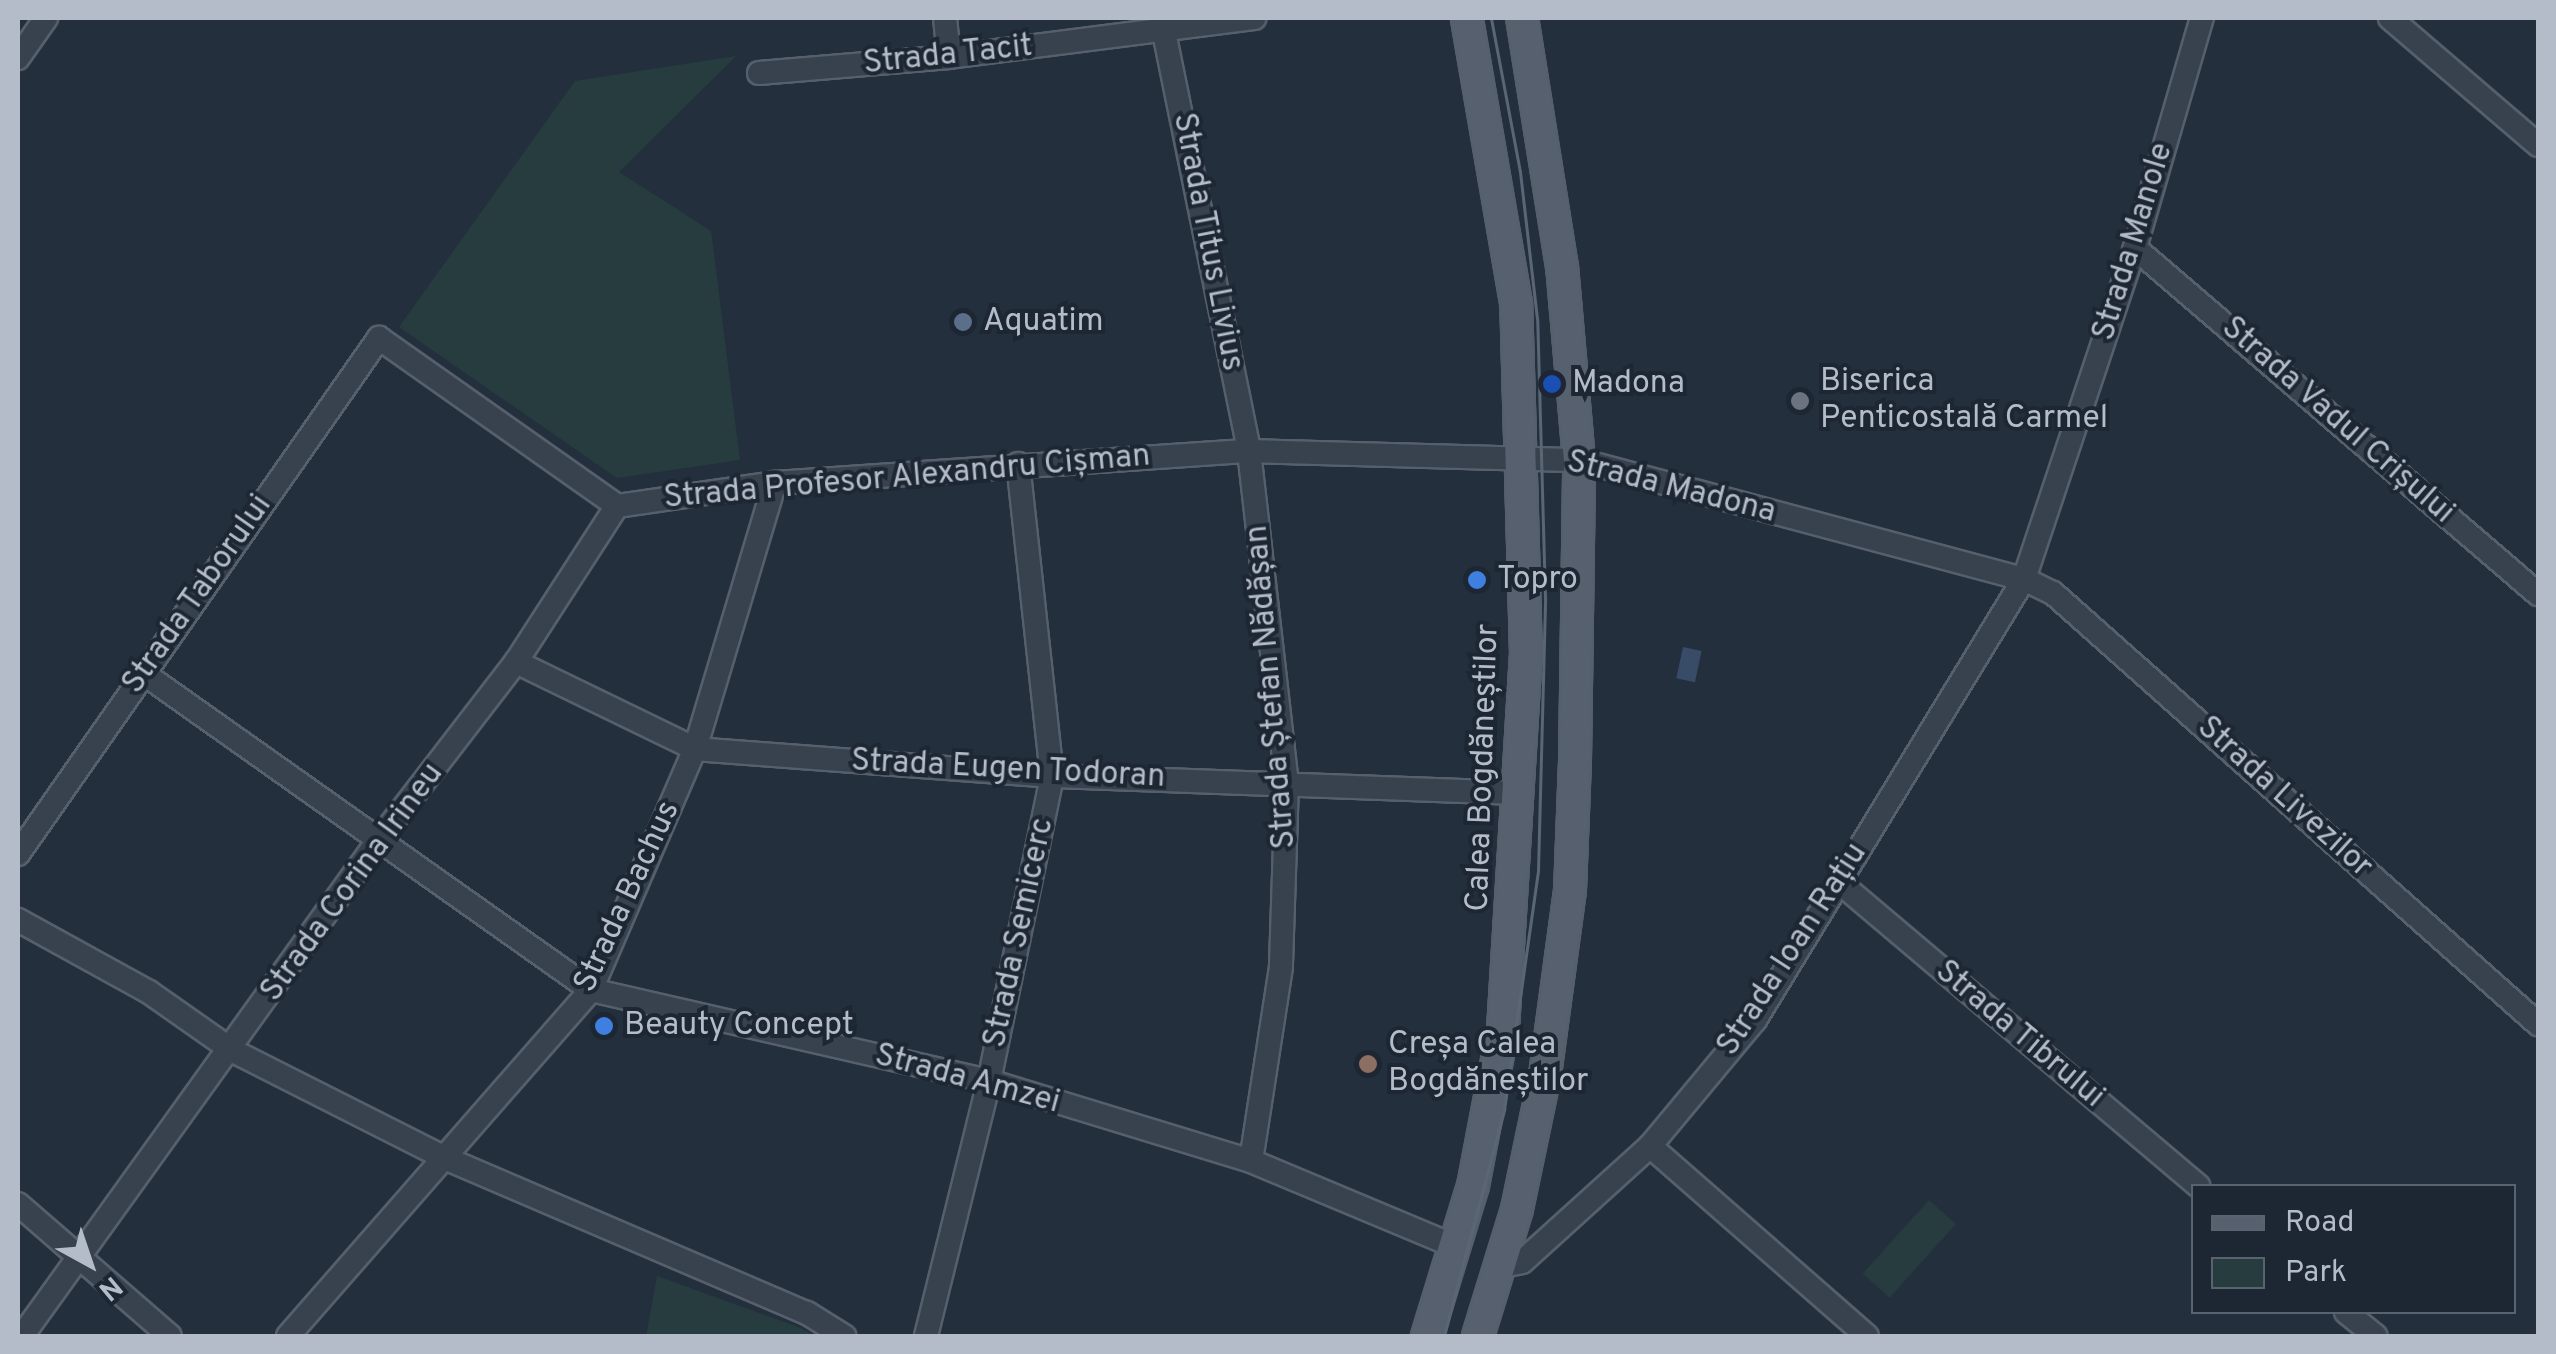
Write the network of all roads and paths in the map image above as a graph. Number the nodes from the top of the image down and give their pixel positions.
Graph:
1 (46, 18) edge
2 (945, 18) edge
3 (1255, 18) edge
4 (1467, 18) edge
5 (1522, 18) edge
6 (2202, 18) edge
7 (2390, 18) edge
8 (1164, 32) junction
9 (949, 57) junction
10 (18, 58) edge
11 (758, 73) dead end
12 (2538, 146) edge
13 (2136, 248) junction
14 (379, 338) joint
15 (1249, 451) junction
16 (1522, 457) junction
17 (1579, 460) junction
18 (1018, 464) junction
19 (775, 483) junction
20 (616, 506) junction
21 (2024, 579) junction
22 (2538, 594) edge
23 (516, 662) junction
24 (142, 673) junction
25 (695, 750) junction
26 (1052, 776) junction
27 (1286, 784) junction
28 (1520, 793) junction
29 (378, 841) junction
30 (18, 854) edge
31 (1840, 883) junction
32 (18, 920) edge
33 (591, 990) junction
34 (2538, 1024) edge
35 (233, 1051) junction
36 (989, 1081) junction
37 (1650, 1146) junction
38 (447, 1159) junction
39 (1251, 1161) junction
40 (2196, 1184) edge
41 (18, 1204) edge
42 (1454, 1246) junction
43 (80, 1254) junction
44 (1502, 1266) junction
45 (2348, 1314) edge
46 (22, 1336) edge
47 (170, 1336) edge
48 (288, 1336) edge
49 (844, 1336) edge
50 (926, 1336) edge
51 (1427, 1336) edge
52 (1478, 1336) edge
53 (1867, 1336) edge
54 (2376, 1336) edge

1 - 10 street
2 - 9 street
3 - 8 street, Strada Tacit
4 - 16 main road, Calea Bogdăneștilor
5 - 17 main road
6 - 13 street, Strada Manole
7 - 12 street
8 - 9 street, Strada Tacit
8 - 15 street, Strada Titus Livius
9 - 11 street, Strada Tacit
13 - 21 street, Strada Manole
13 - 22 street, Strada Vadul Crișului
14 - 20 street, Strada Profesor Alexandru Cișman
14 - 24 street, Strada Taborului
15 - 16 street, Strada Madona
15 - 18 street, Strada Profesor Alexandru Cișman
15 - 27 street, Strada Ștefan Nădășan
16 - 17 street, Strada Madona
16 - 28 main road, Calea Bogdăneștilor
17 - 21 street, Strada Madona
17 - 44 main road
18 - 19 street, Strada Profesor Alexandru Cișman
18 - 26 street, Strada Semicerc
19 - 20 street, Strada Profesor Alexandru Cișman
19 - 25 street, Strada Bachus
20 - 23 street, Strada Corina Irineu
21 - 31 street, Strada Ioan Rațiu
21 - 34 street, Strada Livezilor
23 - 25 street, Strada Eugen Todoran
23 - 29 street, Strada Corina Irineu
24 - 29 street, Strada Amzei
24 - 30 street, Strada Taborului
25 - 26 street, Strada Eugen Todoran
25 - 33 street, Strada Bachus
26 - 27 street, Strada Eugen Todoran
26 - 36 street, Strada Semicerc
27 - 28 street, Strada Eugen Todoran
27 - 39 street, Strada Ștefan Nădășan
28 - 42 main road, Calea Bogdăneștilor
29 - 33 street, Strada Amzei
29 - 35 street, Strada Corina Irineu
31 - 37 street, Strada Ioan Rațiu
31 - 40 street, Strada Tibrului
32 - 35 street
33 - 36 street, Strada Amzei
33 - 38 street, Strada Bachus
35 - 38 street
35 - 43 street, Strada Corina Irineu
36 - 39 street, Strada Amzei
36 - 50 street, Strada Semicerc
37 - 44 street, Strada Ioan Rațiu
37 - 53 street
38 - 48 street, Strada Bachus
38 - 49 street
39 - 42 street, Strada Amzei
41 - 43 street
42 - 51 main road, Calea Bogdăneștilor
43 - 46 street, Strada Corina Irineu
43 - 47 street
44 - 52 main road
45 - 54 street

